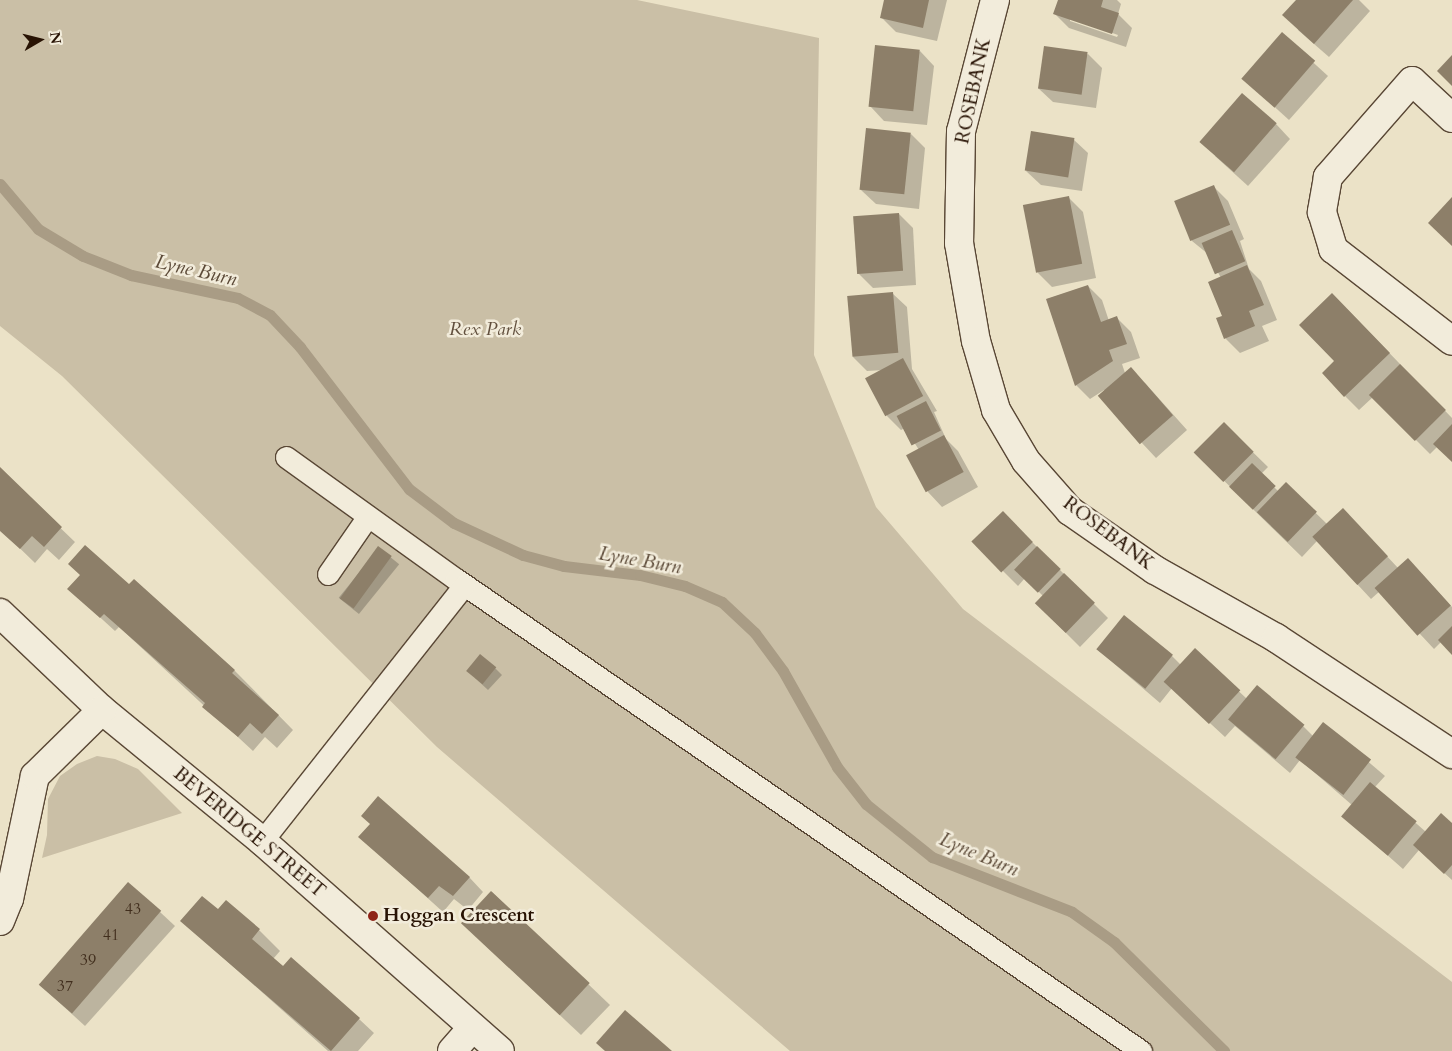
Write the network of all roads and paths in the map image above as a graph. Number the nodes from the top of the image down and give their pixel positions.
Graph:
1 (995, 0) edge
2 (1452, 118) edge
3 (1452, 341) edge
4 (286, 456) dead end
5 (368, 516) junction
6 (328, 574) dead end
7 (464, 585) junction
8 (0, 613) edge
9 (102, 710) junction
10 (1452, 754) edge
11 (262, 841) junction
12 (0, 921) edge
13 (472, 1028) junction
14 (452, 1051) edge
15 (500, 1051) edge
16 (1141, 1051) edge

1 - 10 street, ROSEBANK
2 - 3 street
4 - 5 lane
5 - 6 lane
5 - 7 lane
7 - 11 lane
7 - 16 lane
8 - 9 street, BEVERIDGE STREET
9 - 11 street, BEVERIDGE STREET
9 - 12 street
11 - 13 street, BEVERIDGE STREET
13 - 14 street
13 - 15 street, BEVERIDGE STREET

